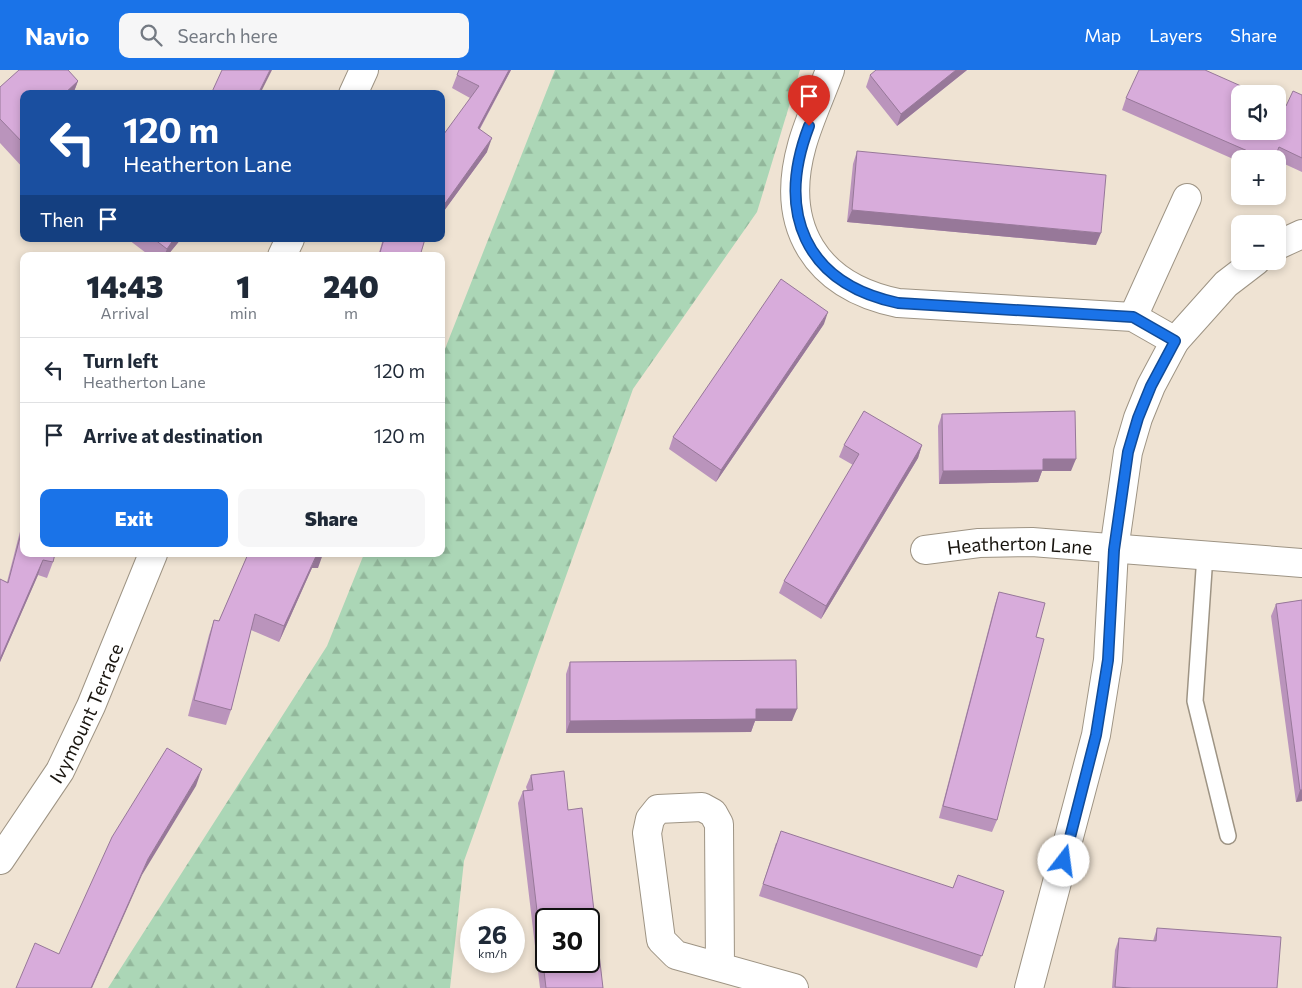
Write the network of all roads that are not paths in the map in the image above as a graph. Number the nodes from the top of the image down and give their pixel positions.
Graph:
1 (364, 70) edge
2 (830, 70) edge
3 (355, 90) edge
4 (1187, 198) dead end
5 (1302, 234) edge
6 (1286, 241) edge
7 (1244, 270) edge
8 (1133, 317) junction
9 (1175, 341) junction
10 (925, 550) dead end
11 (1114, 550) junction
12 (1204, 555) junction
13 (152, 557) edge
14 (1302, 563) edge
15 (1228, 836) dead end
16 (0, 860) edge
17 (720, 967) junction
18 (794, 988) edge
19 (1030, 988) edge

1 - 3 street
2 - 8 street
4 - 8 street
5 - 6 street
7 - 9 street, Heatherton Lane
8 - 9 street
9 - 11 street, Heatherton Lane
10 - 11 street, Heatherton Lane
11 - 12 street, Heatherton Lane
11 - 19 street, Heatherton Lane
12 - 14 street, Heatherton Lane
12 - 15 lane
13 - 16 street, Ivymount Terrace
17 - 17 street
17 - 18 street

